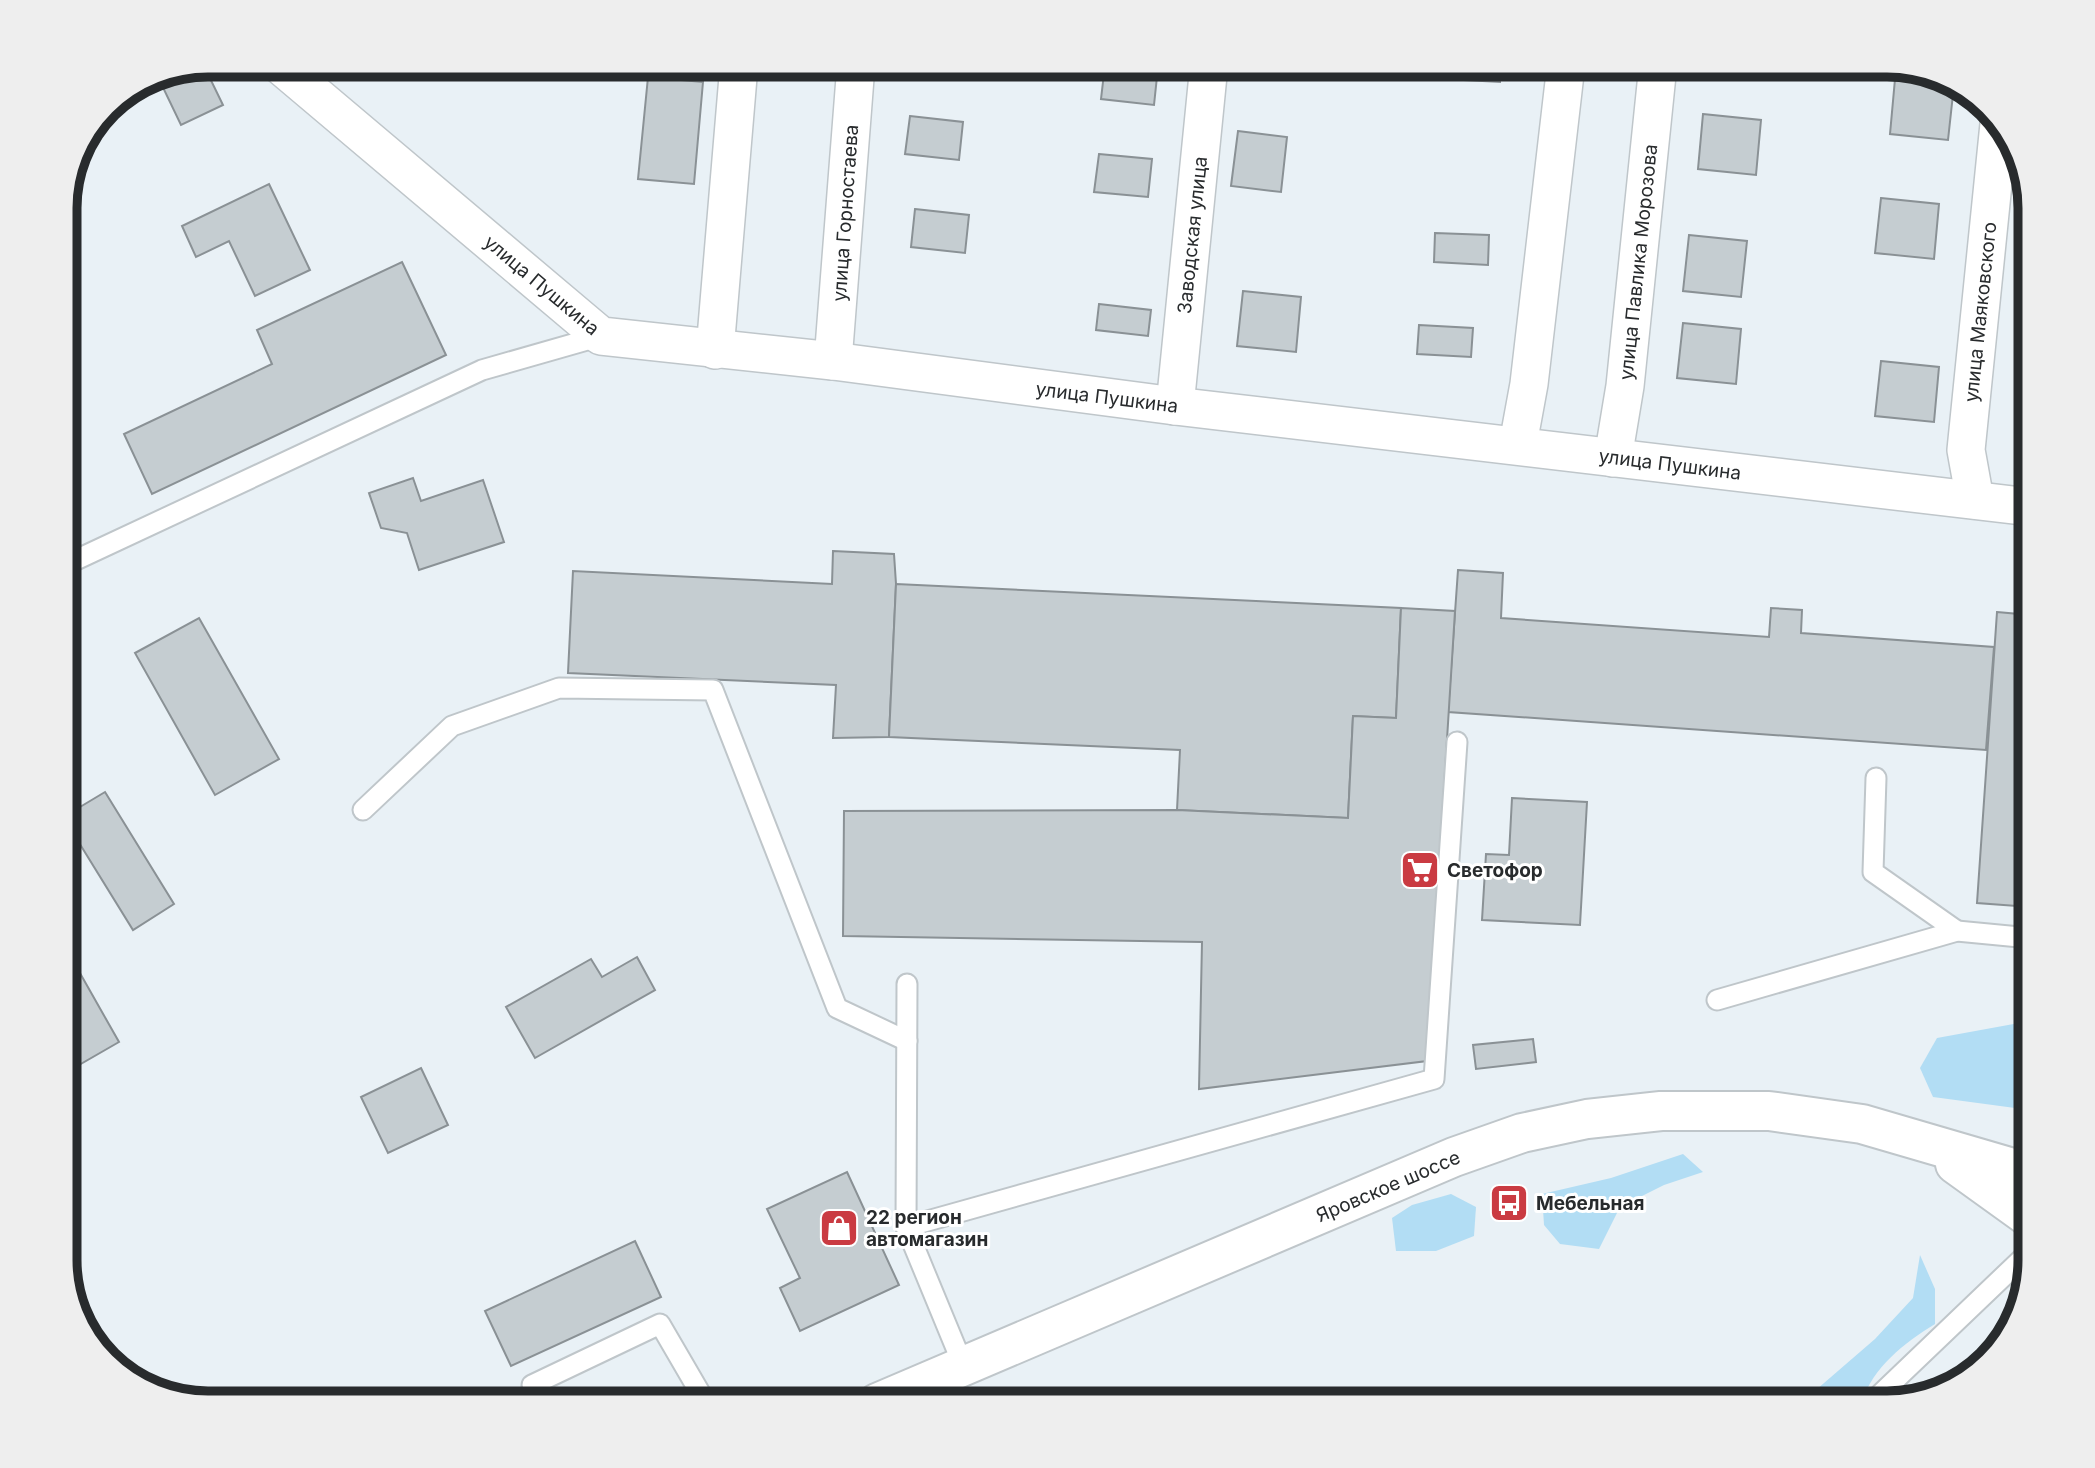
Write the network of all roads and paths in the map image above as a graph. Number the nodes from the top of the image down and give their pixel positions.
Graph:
1 (294, 77) edge
2 (738, 77) edge
3 (855, 77) edge
4 (1208, 77) edge
5 (1565, 77) edge
6 (1657, 77) edge
7 (1997, 139) edge
8 (601, 336) junction
9 (715, 350) junction
10 (833, 361) junction
11 (1175, 406) junction
12 (1518, 444) junction
13 (1614, 458) junction
14 (1975, 500) junction
15 (2018, 505) edge
16 (77, 559) edge
17 (1457, 743) dead end
18 (1877, 778) dead end
19 (363, 810) dead end
20 (1957, 931) junction
21 (2018, 937) edge
22 (907, 984) dead end
23 (1717, 1000) dead end
24 (907, 1041) junction
25 (1927, 1145) junction
26 (2018, 1170) edge
27 (2018, 1207) edge
28 (906, 1227) junction
29 (2018, 1263) edge
30 (963, 1365) junction
31 (532, 1385) dead end
32 (699, 1391) edge
33 (904, 1391) edge
34 (1884, 1391) edge

1 - 8 street, улица Пушкина
2 - 9 street
3 - 10 street, улица Горностаева
4 - 11 street, Заводская улица
5 - 12 street
6 - 13 street, улица Павлика Морозова
7 - 14 street, улица Маяковского
8 - 9 street, улица Пушкина
8 - 16 lane
9 - 10 street, улица Пушкина
10 - 11 street, улица Пушкина
11 - 12 street, улица Пушкина
12 - 13 street, улица Пушкина
13 - 14 street, улица Пушкина
14 - 15 street, улица Пушкина
17 - 28 lane
18 - 20 lane
19 - 24 lane
20 - 21 lane
20 - 23 lane
22 - 24 lane
24 - 28 lane
25 - 26 main road
25 - 27 main road
25 - 30 main road, Яровское шоссе
28 - 30 lane
29 - 34 lane
30 - 33 main road, Яровское шоссе
31 - 32 lane

